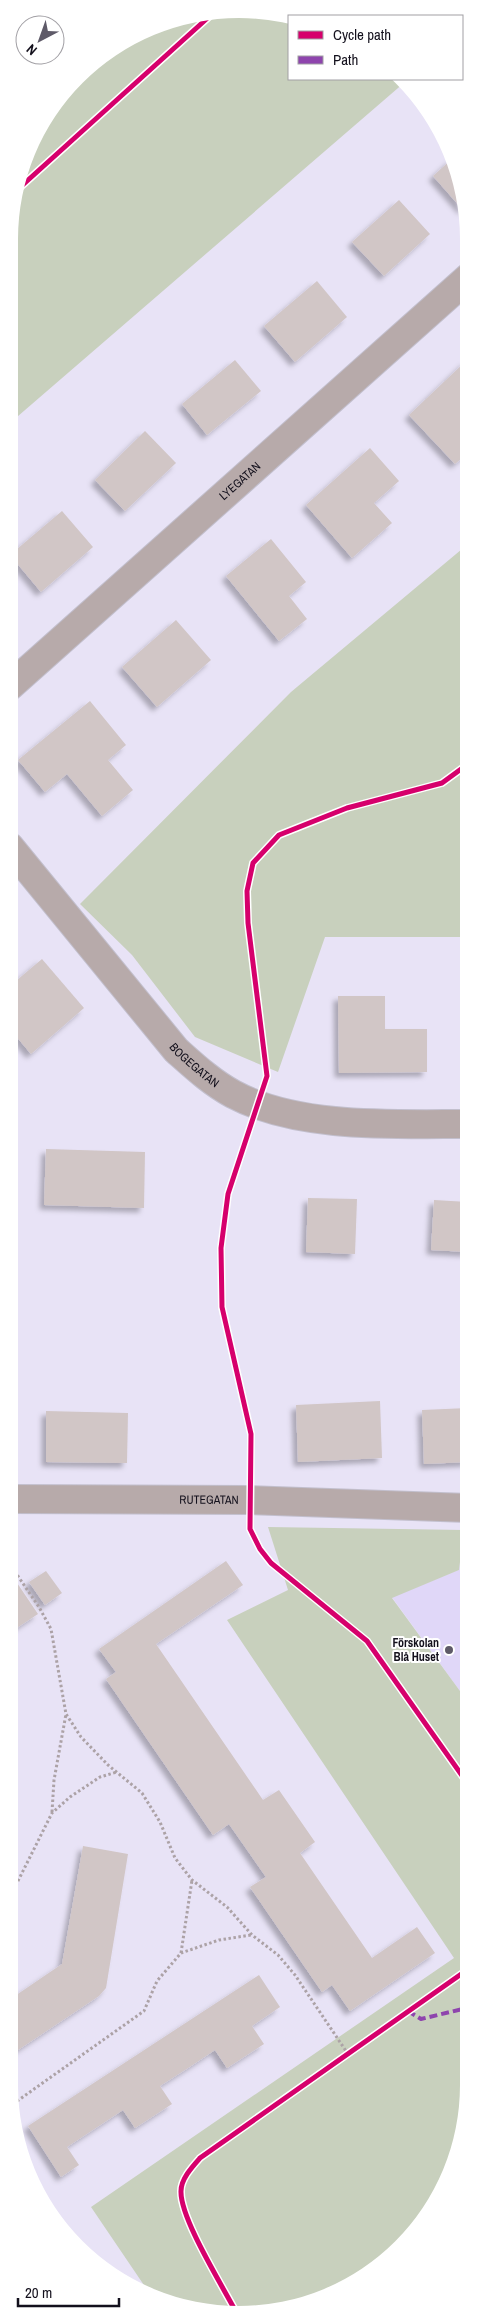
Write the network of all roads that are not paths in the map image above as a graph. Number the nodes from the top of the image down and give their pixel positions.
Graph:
1 (460, 285) edge
2 (18, 679) edge
3 (18, 857) edge
4 (460, 1124) edge
5 (18, 1498) edge
6 (460, 1508) edge

1 - 2 street, LYEGATAN
3 - 4 street, BOGEGATAN
5 - 6 street, RUTEGATAN

